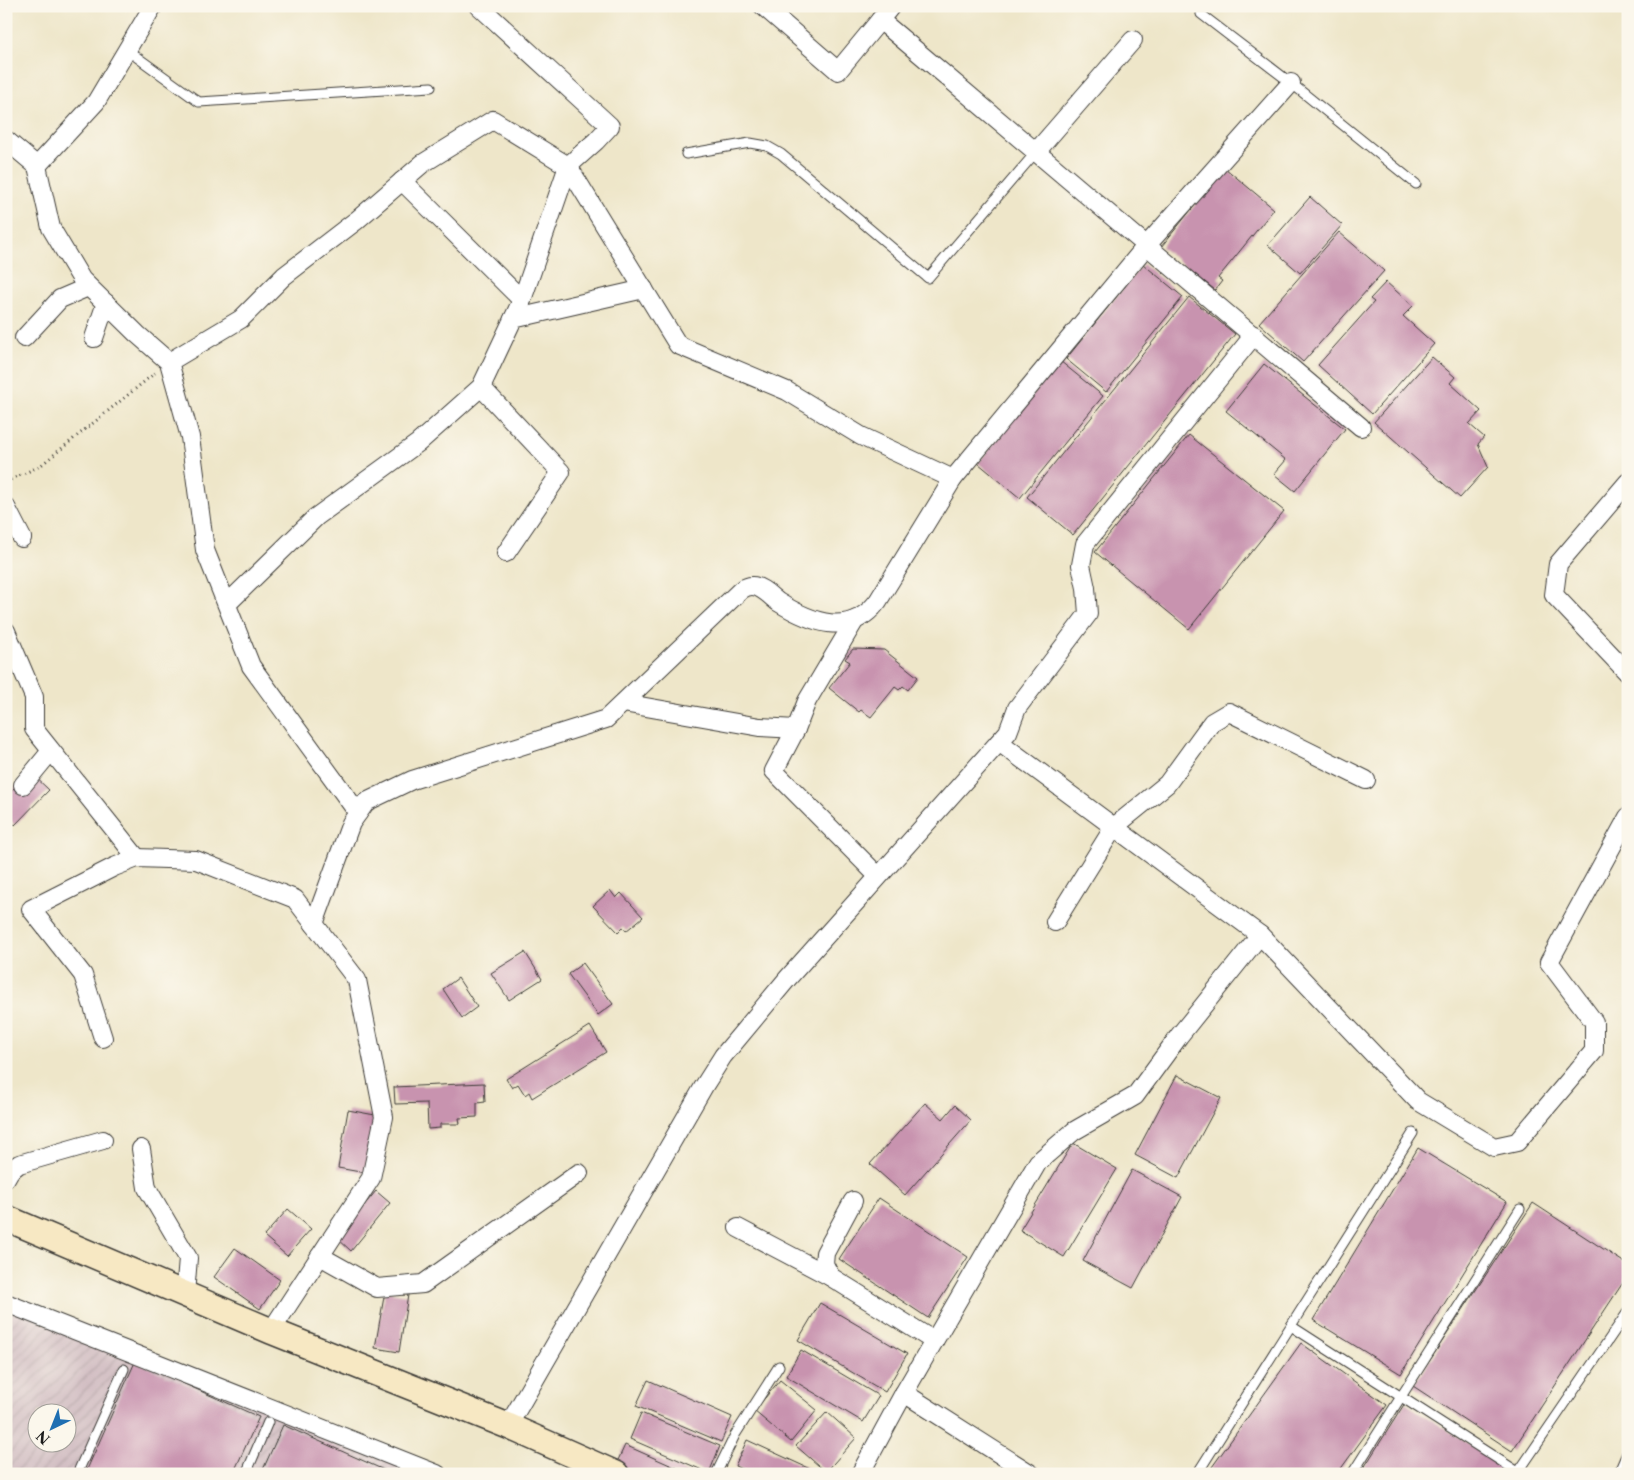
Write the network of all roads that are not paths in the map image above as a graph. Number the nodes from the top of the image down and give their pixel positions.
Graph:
1 (153, 6) edge
2 (479, 6) edge
3 (769, 8) edge
4 (886, 13) edge
5 (1200, 14) dead end
6 (1133, 40) dead end
7 (127, 50) junction
8 (1291, 83) junction
9 (431, 88) dead end
10 (8, 145) edge
11 (1036, 152) junction
12 (686, 154) dead end
13 (36, 166) junction
14 (568, 166) junction
15 (402, 181) junction
16 (1416, 184) dead end
17 (1147, 244) junction
18 (88, 287) junction
19 (644, 289) junction
20 (522, 300) junction
21 (106, 304) junction
22 (513, 319) junction
23 (1254, 335) junction
24 (24, 338) dead end
25 (94, 338) dead end
26 (169, 362) junction
27 (481, 387) junction
28 (1362, 427) dead end
29 (953, 480) junction
30 (1628, 482) edge
31 (6, 507) edge
32 (22, 538) dead end
33 (506, 553) dead end
34 (227, 604) junction
35 (855, 620) junction
36 (6, 631) edge
37 (1628, 673) edge
38 (624, 702) junction
39 (796, 729) junction
40 (1000, 742) junction
41 (51, 751) junction
42 (1366, 780) dead end
43 (23, 784) dead end
44 (358, 813) junction
45 (1628, 817) edge
46 (1114, 827) junction
47 (137, 858) junction
48 (878, 876) junction
49 (1055, 922) dead end
50 (314, 924) junction
51 (1260, 935) junction
52 (103, 1038) dead end
53 (1413, 1133) dead end
54 (103, 1140) dead end
55 (141, 1149) dead end
56 (579, 1173) dead end
57 (6, 1178) edge
58 (853, 1201) dead end
59 (1520, 1209) dead end
60 (6, 1218) edge
61 (738, 1228) dead end
62 (320, 1256) junction
63 (831, 1277) junction
64 (185, 1294) junction
65 (6, 1303) edge
66 (1627, 1313) edge
67 (1291, 1326) junction
68 (271, 1331) junction
69 (934, 1341) junction
70 (779, 1366) dead end
71 (124, 1369) dead end
72 (904, 1393) junction
73 (1401, 1397) junction
74 (268, 1422) dead end
75 (508, 1426) junction
76 (1628, 1451) edge
77 (1517, 1473) edge
78 (77, 1474) edge
79 (246, 1474) edge
80 (437, 1474) edge
81 (616, 1474) edge
82 (716, 1474) edge
83 (860, 1474) edge
84 (1031, 1474) edge
85 (1197, 1474) edge
86 (1352, 1474) edge
87 (1618, 1474) edge

1 - 7 street
2 - 14 street
3 - 4 street
4 - 11 street
5 - 8 lane
6 - 11 street
7 - 9 lane
7 - 13 street
8 - 16 lane
8 - 17 street
10 - 13 street
11 - 12 lane
11 - 17 street
13 - 18 street
14 - 15 street
14 - 19 street
14 - 20 street
15 - 20 street
15 - 26 street
17 - 23 street
17 - 29 street
18 - 21 street
18 - 24 street
19 - 22 street
19 - 29 street
20 - 22 street
21 - 25 street
21 - 26 street
22 - 27 street
23 - 28 street
23 - 40 street
26 - 34 street
27 - 33 street
27 - 34 street
29 - 35 street
30 - 37 street
31 - 32 street
34 - 44 street
35 - 38 street
35 - 39 street
36 - 41 street
38 - 39 street
38 - 44 street
39 - 48 street
40 - 46 street
40 - 48 street
41 - 43 street
41 - 47 street
42 - 46 street
44 - 50 street
45 - 51 street
46 - 49 street
46 - 51 street
47 - 50 street
47 - 52 street
48 - 75 street
50 - 62 street
51 - 69 street
53 - 67 lane
54 - 57 street
55 - 64 street
56 - 62 street
58 - 63 street
59 - 73 lane
60 - 64 street
61 - 63 street
62 - 68 street
63 - 69 street
64 - 68 street
65 - 80 street
66 - 77 lane
67 - 73 lane
67 - 85 lane
68 - 75 street
69 - 72 street
70 - 82 lane
71 - 78 lane
72 - 83 street
72 - 84 street
73 - 77 lane
73 - 86 lane
74 - 79 lane
75 - 81 street
76 - 87 lane

